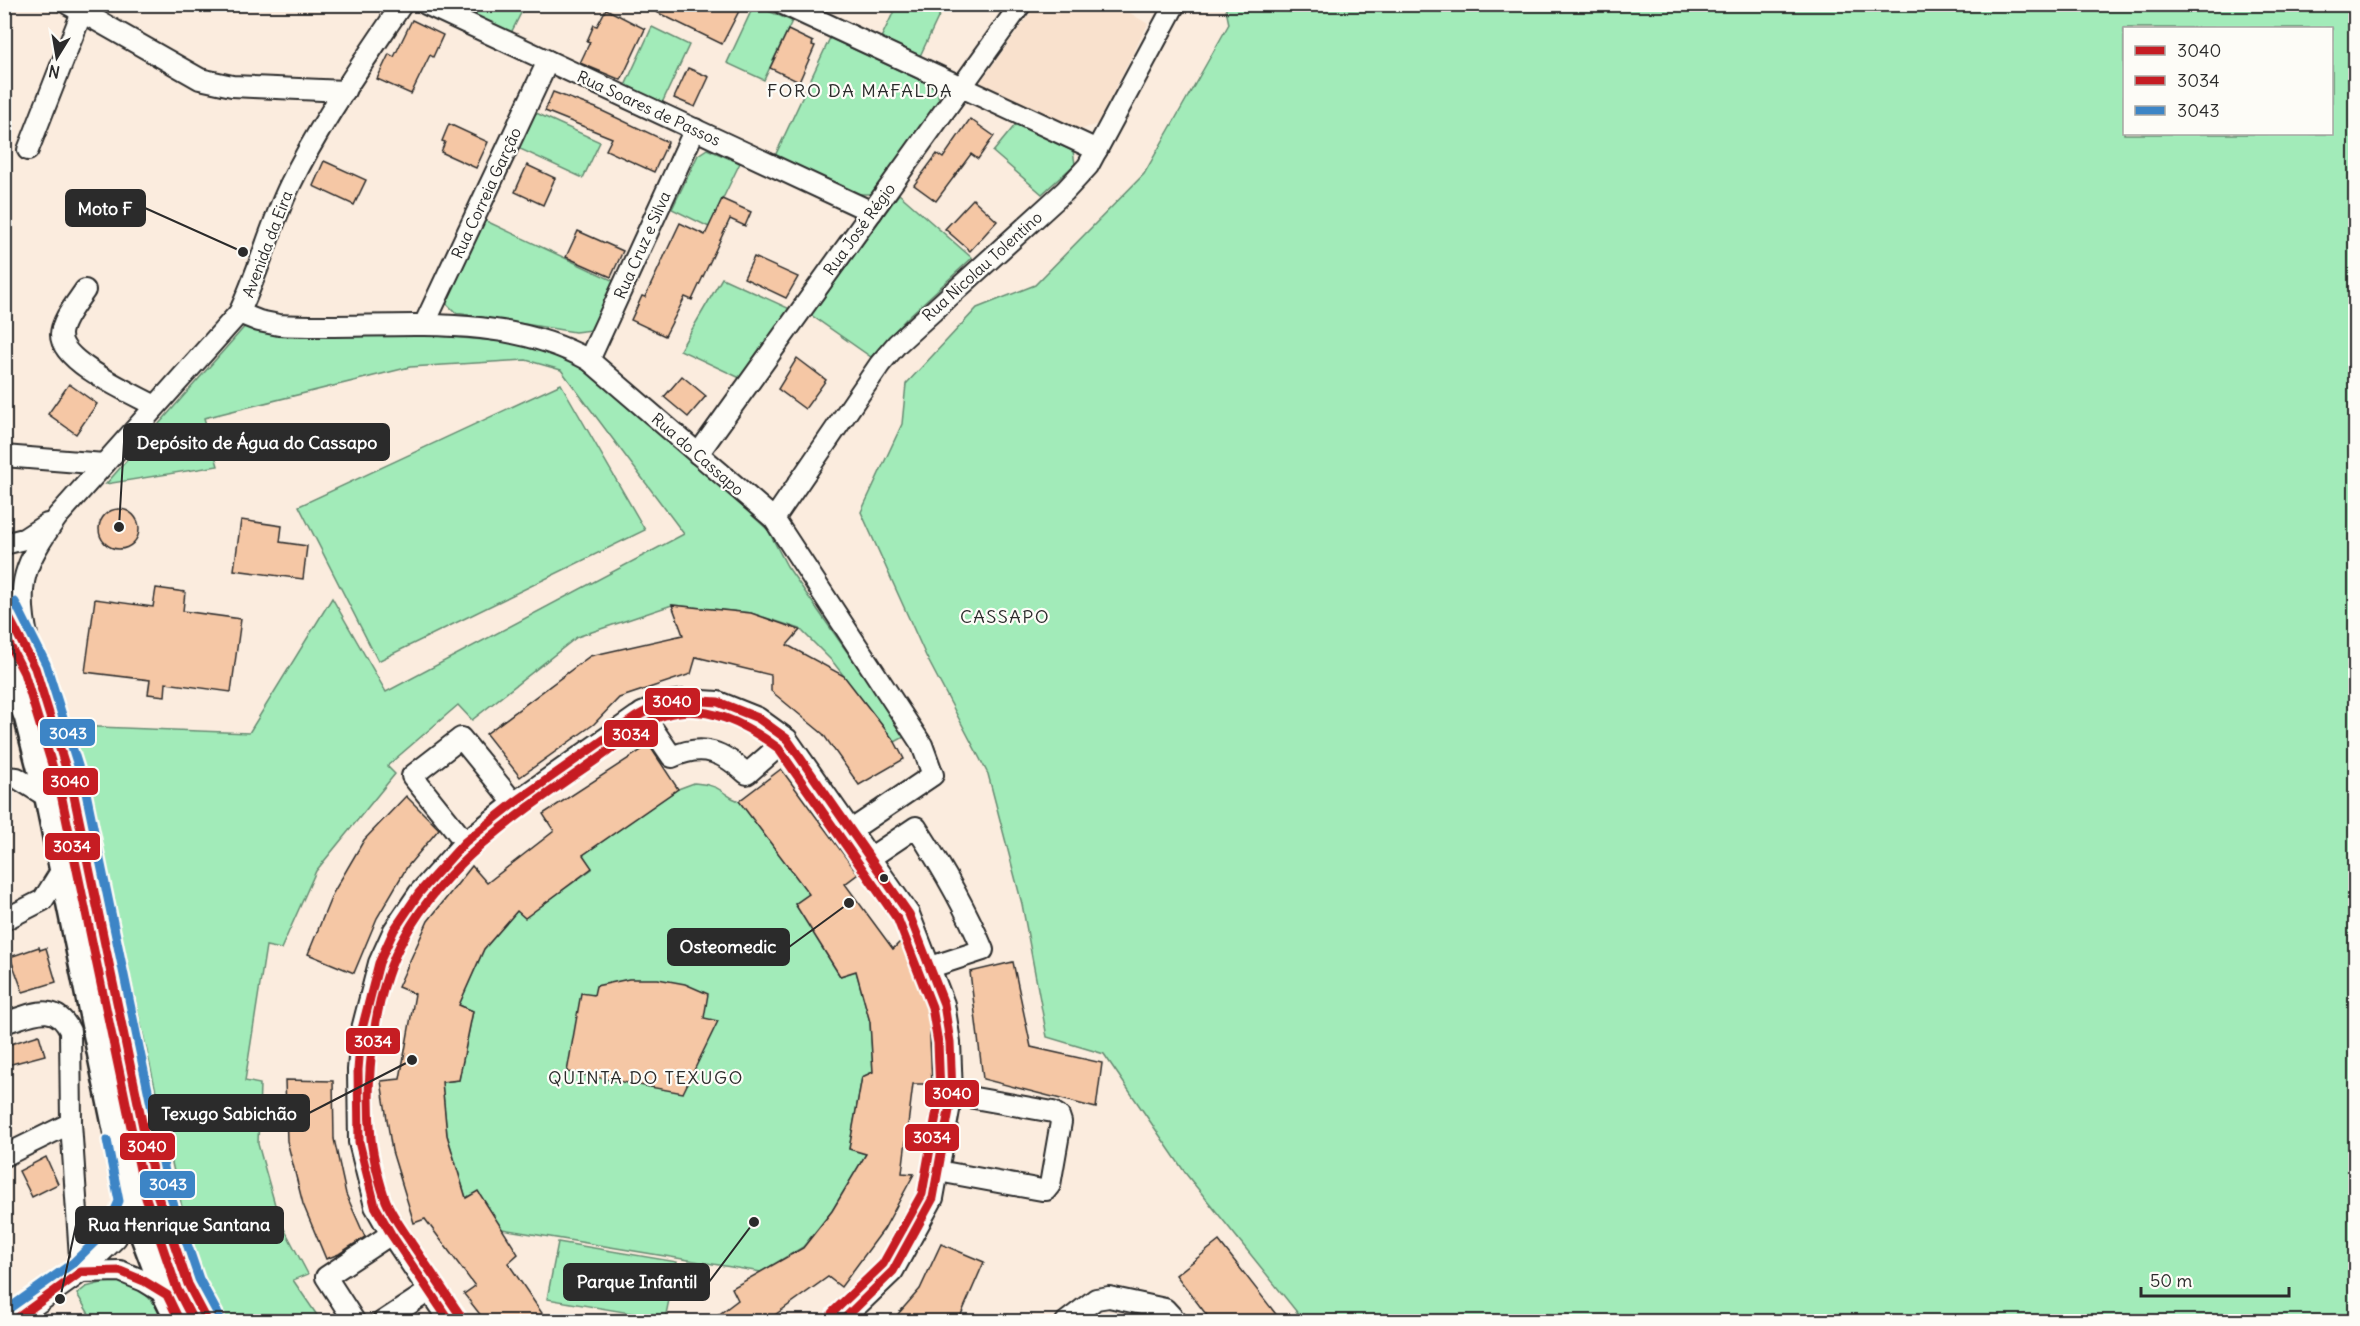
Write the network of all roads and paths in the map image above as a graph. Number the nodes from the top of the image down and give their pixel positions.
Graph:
1 (402, 4) edge
2 (426, 4) edge
3 (783, 4) edge
4 (1021, 4) edge
5 (1175, 4) edge
6 (75, 8) edge
7 (548, 61) junction
8 (961, 88) junction
9 (345, 91) junction
10 (694, 129) junction
11 (28, 150) dead end
12 (1097, 150) junction
13 (872, 212) junction
14 (85, 290) dead end
15 (239, 313) junction
16 (424, 325) junction
17 (589, 360) junction
18 (155, 406) junction
19 (698, 454) junction
20 (4, 456) edge
21 (104, 464) junction
22 (57, 517) junction
23 (774, 519) junction
24 (4, 544) edge
25 (4, 607) edge
26 (4, 657) edge
27 (34, 668) junction
28 (642, 713) junction
29 (787, 739) junction
30 (4, 777) edge
31 (49, 798) junction
32 (514, 803) junction
33 (850, 831) junction
34 (465, 842) junction
35 (870, 858) junction
36 (63, 868) junction
37 (4, 920) edge
38 (931, 967) junction
39 (4, 1023) edge
40 (952, 1094) junction
41 (71, 1123) junction
42 (4, 1156) edge
43 (938, 1171) junction
44 (132, 1202) junction
45 (391, 1234) junction
46 (81, 1272) junction
47 (429, 1291) junction
48 (167, 1295) junction
49 (843, 1321) edge
50 (10, 1322) edge
51 (180, 1322) edge
52 (208, 1322) edge
53 (356, 1322) edge
54 (382, 1322) edge
55 (450, 1322) edge
56 (1066, 1322) edge
57 (1177, 1322) edge

1 - 9 street, Avenida da Eira
2 - 7 street, Rua Soares de Passos
3 - 8 street
4 - 8 street, Rua José Régio
5 - 12 street, Rua Nicolau Tolentino
6 - 9 street
6 - 11 street
7 - 10 street, Rua Soares de Passos
7 - 16 street, Rua Correia Garção
8 - 12 street
8 - 13 street, Rua José Régio
9 - 15 street, Avenida da Eira
10 - 13 street, Rua Soares de Passos
10 - 17 street, Rua Cruz e Silva
12 - 23 street, Rua Nicolau Tolentino
13 - 19 street, Rua José Régio
14 - 18 street
15 - 16 street, Rua do Cassapo
15 - 18 street, Avenida da Eira
16 - 17 street, Rua do Cassapo
17 - 19 street, Rua do Cassapo
18 - 21 street, Avenida da Eira
19 - 23 street, Rua do Cassapo
20 - 21 street
21 - 22 street, Avenida da Eira
22 - 24 street, Avenida da Eira
22 - 27 street, Avenida da Eira
23 - 33 street, Rua do Cassapo
25 - 27 street
26 - 31 street
27 - 52 street
28 - 29 street
28 - 29 street
28 - 32 street
29 - 33 street
30 - 31 street
31 - 36 street
32 - 34 street
32 - 34 street
33 - 35 street
34 - 45 street
35 - 38 street
35 - 38 street
36 - 37 street
36 - 44 street
38 - 40 street
39 - 41 street
40 - 43 street
40 - 43 street
41 - 42 street
41 - 46 street
43 - 49 street
44 - 46 street
44 - 48 street
45 - 47 street
45 - 53 street
46 - 48 street
46 - 50 street
47 - 54 street
47 - 55 street
48 - 51 street
56 - 57 street

